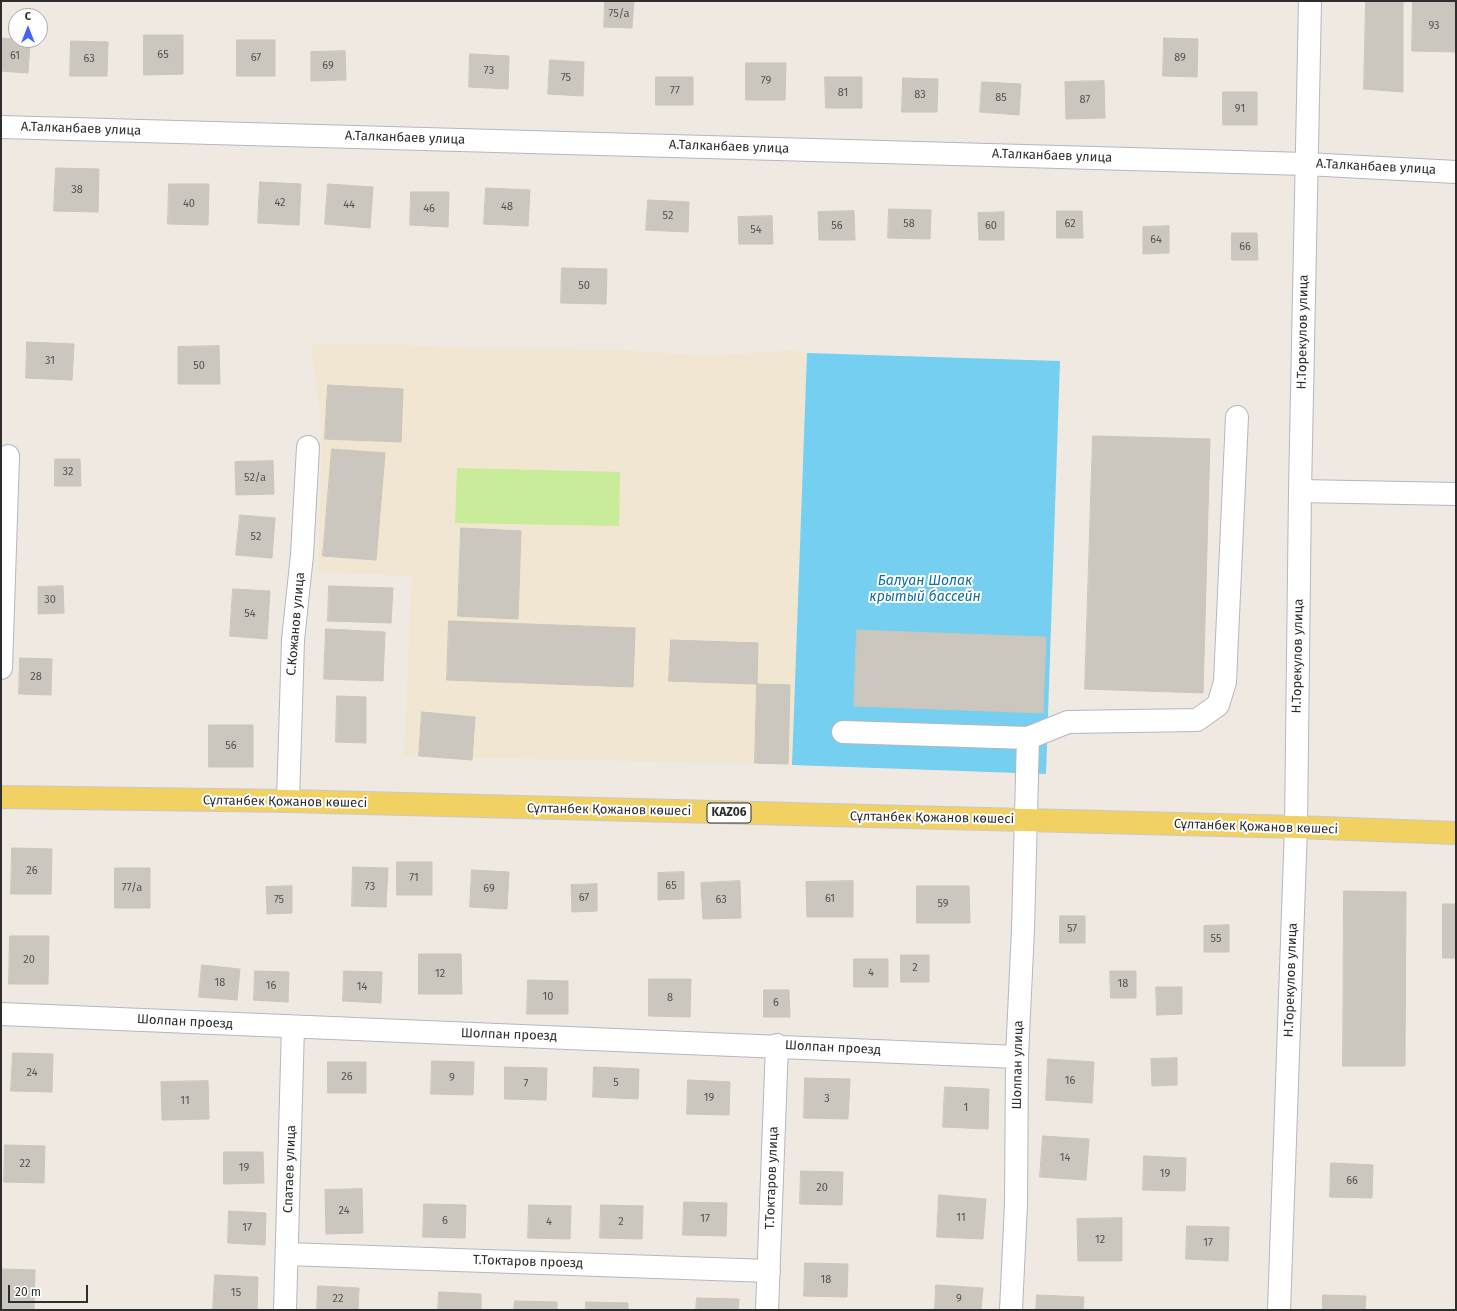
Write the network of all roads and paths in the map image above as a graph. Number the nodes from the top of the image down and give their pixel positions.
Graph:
1 (1310, 1) edge
2 (1, 127) edge
3 (1306, 164) junction
4 (1456, 172) edge
5 (1237, 417) dead end
6 (308, 447) dead end
7 (8, 456) dead end
8 (1300, 491) junction
9 (1456, 494) edge
10 (1, 668) edge
11 (843, 732) dead end
12 (1028, 738) junction
13 (1, 797) edge
14 (288, 801) junction
15 (1026, 820) junction
16 (1296, 828) junction
17 (1456, 833) edge
18 (1, 1014) edge
19 (293, 1027) junction
20 (777, 1045) junction
21 (1017, 1057) junction
22 (287, 1254) junction
23 (769, 1271) junction
24 (285, 1310) edge
25 (767, 1310) edge
26 (1011, 1310) edge
27 (1279, 1310) edge

1 - 3 street, Н.Торекулов улица
2 - 3 street, А.Талканбаев улица
3 - 4 street, А.Талканбаев улица
3 - 8 street, Н.Торекулов улица
5 - 12 street
6 - 14 street, С.Кожанов улица
7 - 10 street
8 - 9 street
8 - 16 street, Н.Торекулов улица
11 - 12 street
12 - 15 street, Шолпан улица
13 - 14 main road, Сұлтанбек Қожанов көшесі / KАZ06
14 - 15 main road, Сұлтанбек Қожанов көшесі / KАZ06
15 - 16 main road, Сұлтанбек Қожанов көшесі / KАZ06
15 - 21 street, Шолпан улица
16 - 17 main road, Сұлтанбек Қожанов көшесі / KАZ06
16 - 27 street, Н.Торекулов улица
18 - 19 street, Шолпан проезд
19 - 20 street, Шолпан проезд
19 - 22 street, Спатаев улица
20 - 21 street, Шолпан проезд
20 - 23 street, Т.Токтаров улица
21 - 26 street, Шолпан улица
22 - 23 street, Т.Токтаров проезд
22 - 24 street, Спатаев улица
23 - 25 street, Т.Токтаров улица

